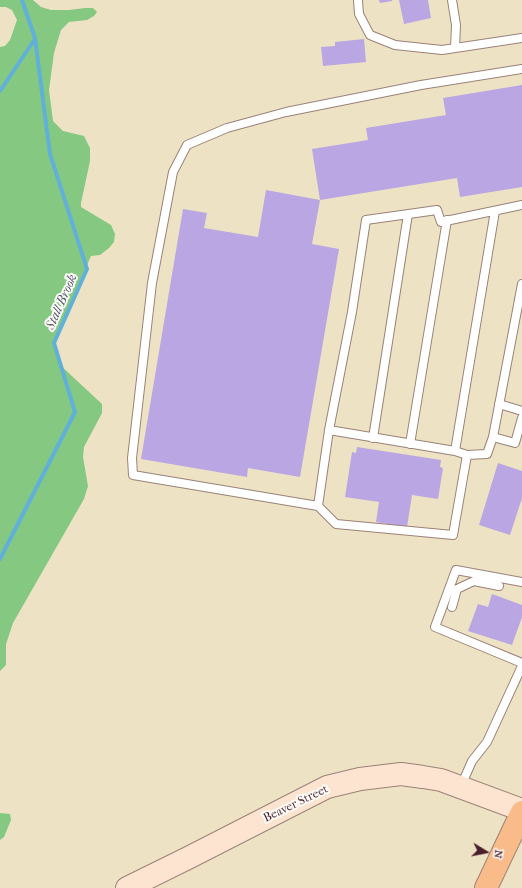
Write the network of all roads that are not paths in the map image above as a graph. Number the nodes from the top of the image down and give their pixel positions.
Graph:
1 (358, 0) edge
2 (452, 0) edge
3 (522, 38) edge
4 (455, 48) junction
5 (522, 69) edge
6 (522, 205) edge
7 (495, 211) junction
8 (408, 214) junction
9 (447, 220) junction
10 (522, 284) edge
11 (499, 404) junction
12 (522, 411) edge
13 (522, 418) edge
14 (329, 430) junction
15 (493, 437) junction
16 (373, 438) junction
17 (410, 444) junction
18 (455, 451) junction
19 (467, 455) junction
20 (318, 506) junction
21 (522, 582) edge
22 (499, 586) dead end
23 (452, 607) dead end
24 (522, 665) edge
25 (460, 787) junction
26 (522, 812) edge
27 (127, 888) edge
28 (486, 888) edge
29 (500, 888) edge

1 - 4 lane
2 - 4 lane
3 - 4 lane
5 - 20 lane
6 - 7 lane
7 - 9 lane
7 - 18 lane
8 - 9 lane
8 - 14 lane
8 - 16 lane
9 - 17 lane
10 - 11 lane
11 - 12 lane
11 - 15 lane
13 - 15 lane
14 - 16 lane
14 - 20 lane
15 - 19 lane
16 - 17 lane
17 - 18 lane
18 - 19 lane
19 - 20 lane
21 - 24 lane
22 - 23 lane
24 - 25 lane
25 - 26 street, Beaver Street
25 - 27 street, Beaver Street
26 - 28 main road
26 - 29 main road

